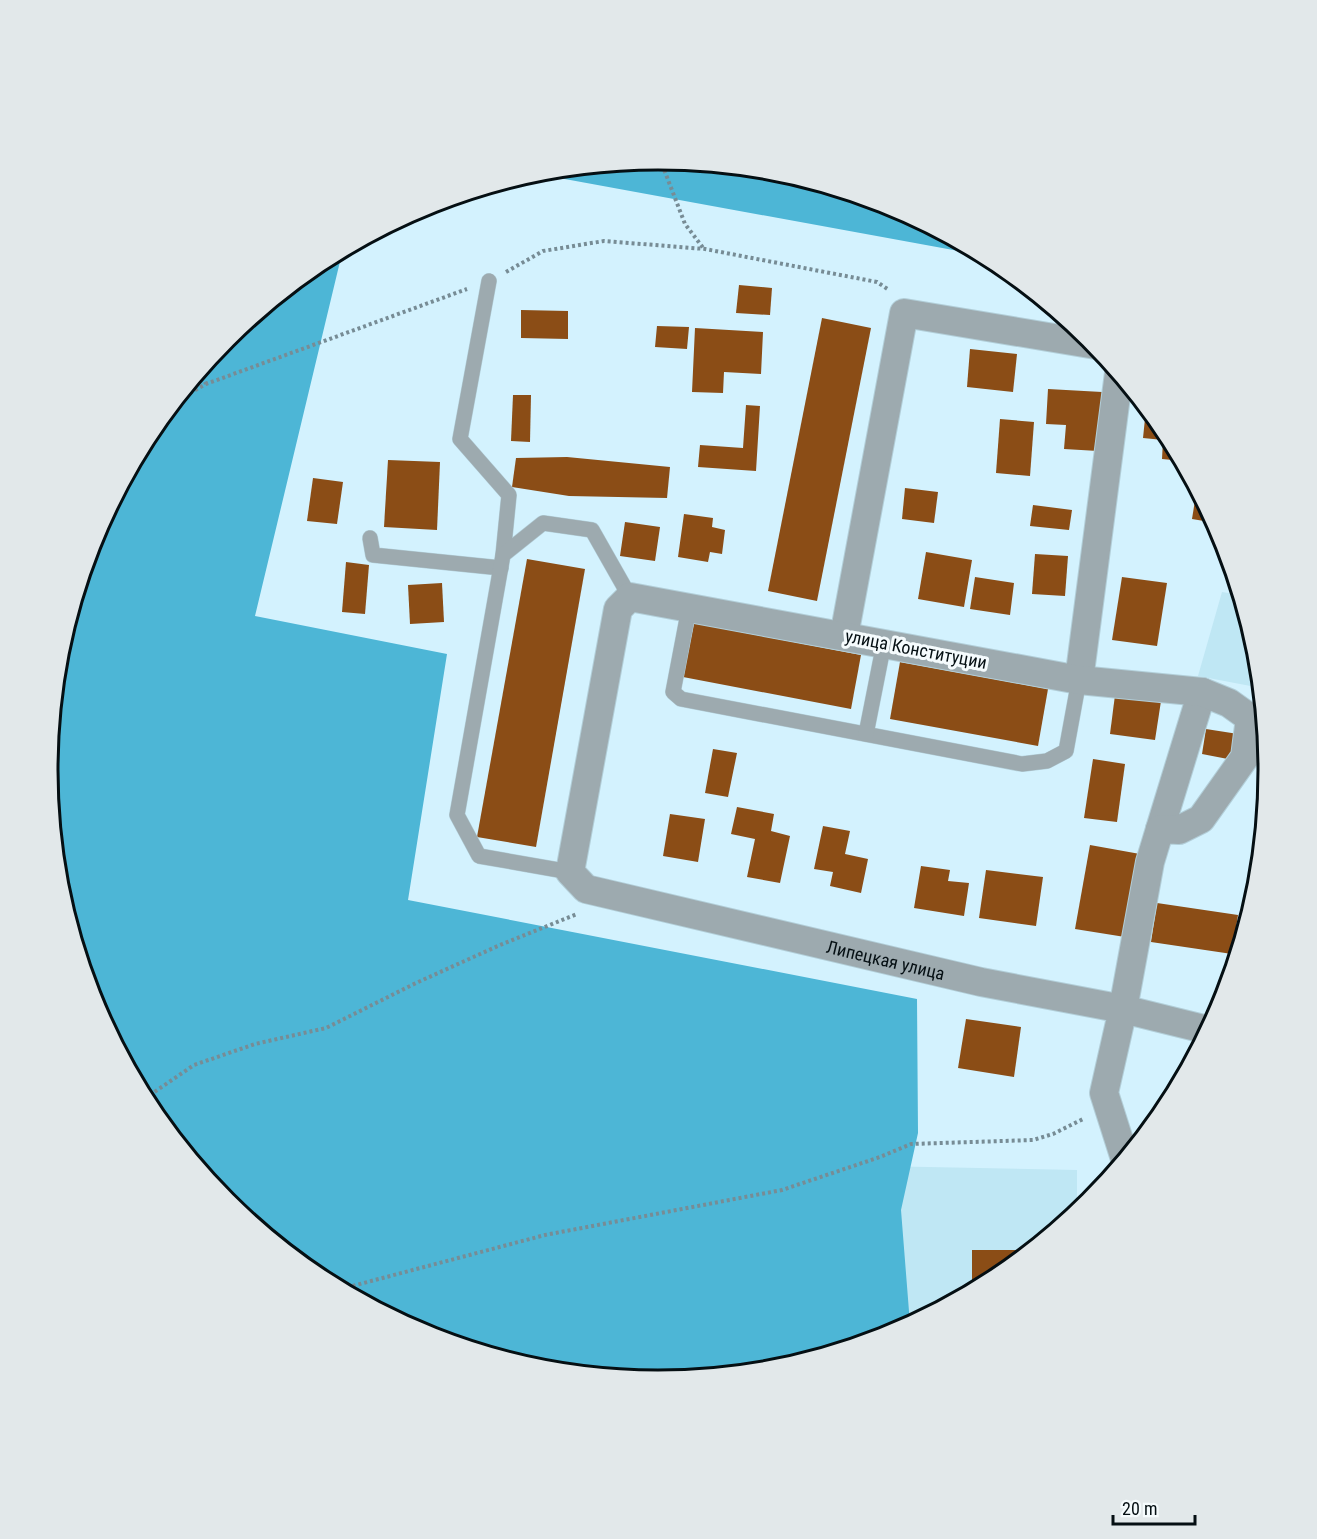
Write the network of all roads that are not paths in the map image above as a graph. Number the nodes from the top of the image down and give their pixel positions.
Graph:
1 (489, 281) road end
2 (1080, 342) edge
3 (1118, 383) edge
4 (369, 538) dead end
5 (502, 561) junction
6 (630, 597) junction
7 (689, 608) junction
8 (844, 636) junction
9 (884, 643) junction
10 (1079, 680) junction
11 (1202, 692) junction
12 (866, 734) junction
13 (1160, 829) junction
14 (570, 872) junction
15 (1123, 1009) junction
16 (1200, 1028) edge
17 (1122, 1150) edge

1 - 5 lane
2 - 8 street
3 - 10 street
4 - 5 lane
5 - 6 lane
5 - 14 lane
6 - 7 street, улица Конституции
6 - 14 street
7 - 8 street, улица Конституции
7 - 12 lane
8 - 9 street, улица Конституции
9 - 10 street, улица Конституции
9 - 12 lane
10 - 11 street, улица Конституции
10 - 12 lane
11 - 13 street
11 - 13 street, улица Конституции
13 - 15 street
14 - 15 street, Липецкая улица
15 - 16 street, Липецкая улица
15 - 17 street

